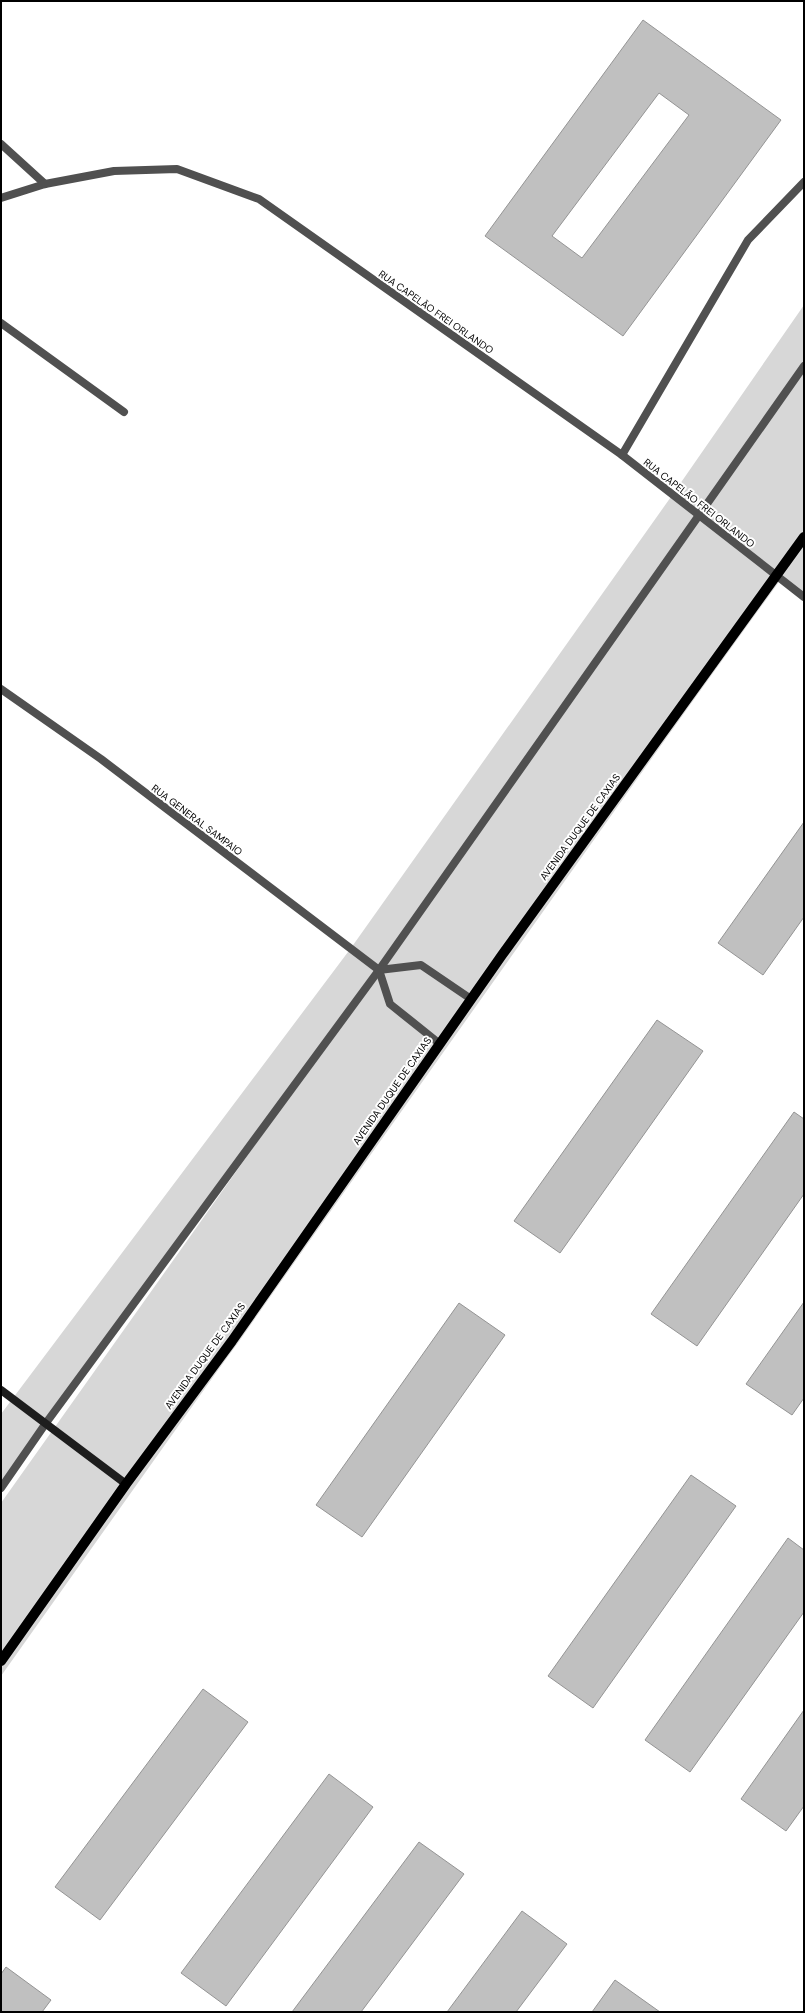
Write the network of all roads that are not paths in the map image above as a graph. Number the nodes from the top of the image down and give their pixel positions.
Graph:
1 (1, 144) edge
2 (804, 182) edge
3 (45, 184) junction
4 (1, 198) edge
5 (1, 323) edge
6 (804, 366) edge
7 (124, 412) dead end
8 (622, 455) junction
9 (700, 515) junction
10 (804, 537) edge
11 (776, 576) junction
12 (804, 597) edge
13 (1, 689) edge
14 (379, 970) junction
15 (471, 999) junction
16 (440, 1044) junction
17 (1, 1390) edge
18 (46, 1423) junction
19 (126, 1484) junction
20 (1, 1488) edge
21 (1, 1661) edge

1 - 3 street
2 - 8 street
3 - 4 street, RUA CAPELÃO FREI ORLANDO
3 - 8 street, RUA CAPELÃO FREI ORLANDO
5 - 7 street
6 - 9 street
8 - 9 street, RUA CAPELÃO FREI ORLANDO
9 - 11 street, RUA CAPELÃO FREI ORLANDO
9 - 14 street
10 - 11 main road, AVENIDA DUQUE DE CAXIAS
11 - 12 street, RUA CAPELÃO FREI ORLANDO
11 - 15 main road, AVENIDA DUQUE DE CAXIAS
13 - 14 street, RUA GENERAL SAMPAIO
14 - 15 street
14 - 16 street
14 - 18 street
15 - 16 main road, AVENIDA DUQUE DE CAXIAS
16 - 19 main road, AVENIDA DUQUE DE CAXIAS
17 - 18 street
18 - 19 street
18 - 20 street
19 - 21 main road, AVENIDA DUQUE DE CAXIAS

